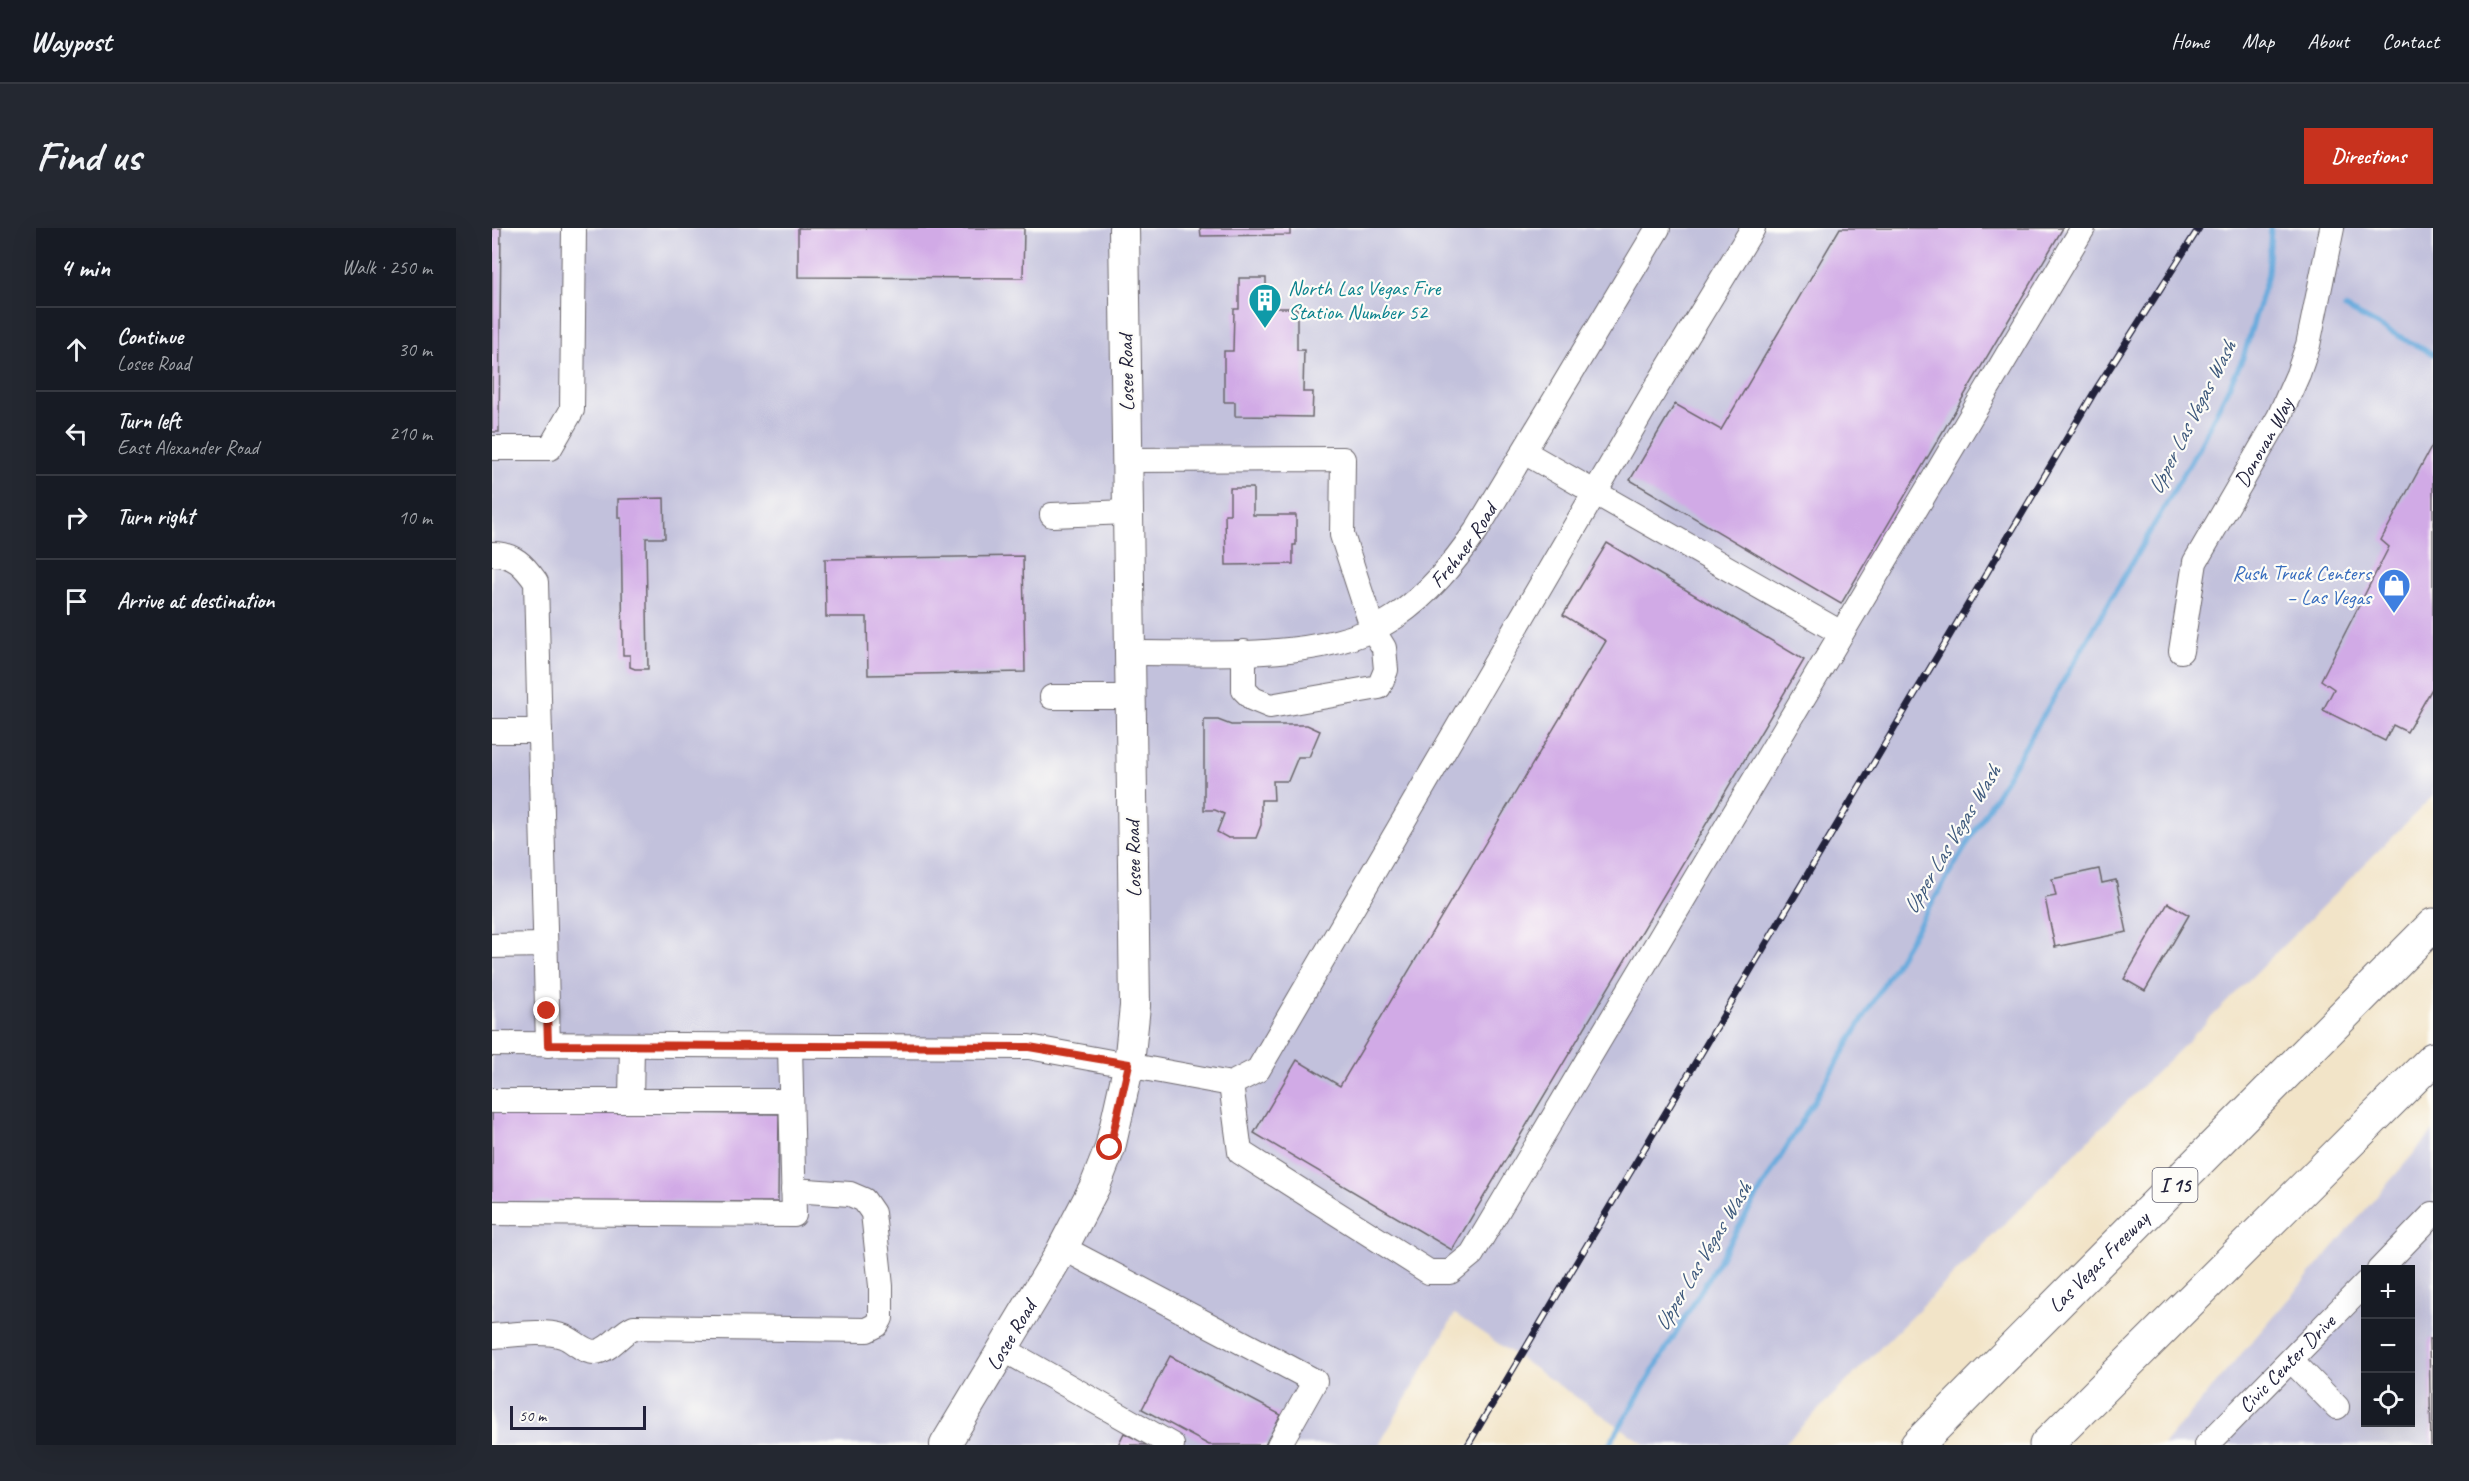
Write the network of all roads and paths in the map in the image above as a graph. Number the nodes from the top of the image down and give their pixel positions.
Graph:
1 (574, 228) edge
2 (1124, 228) edge
3 (1658, 228) edge
4 (1753, 228) edge
5 (2083, 228) edge
6 (2332, 228) edge
7 (492, 448) edge
8 (1524, 452) junction
9 (1128, 460) junction
10 (1596, 491) junction
11 (1128, 512) junction
12 (1052, 515) dead end
13 (492, 554) edge
14 (1373, 630) junction
15 (1841, 633) junction
16 (2181, 651) dead end
17 (1244, 652) junction
18 (1131, 653) junction
19 (1052, 697) dead end
20 (1131, 697) junction
21 (492, 731) edge
22 (540, 731) junction
23 (2433, 925) edge
24 (545, 945) junction
25 (492, 946) edge
26 (492, 1044) edge
27 (548, 1045) junction
28 (632, 1045) junction
29 (790, 1046) junction
30 (2433, 1059) edge
31 (1129, 1064) junction
32 (1231, 1084) junction
33 (492, 1101) edge
34 (631, 1101) junction
35 (790, 1101) junction
36 (793, 1190) junction
37 (492, 1213) edge
38 (2433, 1214) edge
39 (1063, 1248) junction
40 (2383, 1265) edge
41 (2361, 1288) edge
42 (492, 1336) edge
43 (1003, 1349) junction
44 (2291, 1360) junction
45 (2337, 1407) dead end
46 (946, 1445) edge
47 (1172, 1445) edge
48 (1279, 1445) edge
49 (1917, 1445) edge
50 (2046, 1445) edge
51 (2207, 1445) edge

1 - 7 street
2 - 9 main road, Losee Road
3 - 8 street, Frehner Road
4 - 10 street
5 - 15 street
6 - 16 street, Donovan Way
8 - 10 street
8 - 14 street, Frehner Road
9 - 11 main road, Losee Road
9 - 14 street
10 - 15 street
10 - 32 street
11 - 12 street
11 - 18 main road, Losee Road
13 - 22 street
14 - 17 street, Frehner Road
14 - 17 street
15 - 32 street
17 - 18 street, Frehner Road
18 - 20 main road, Losee Road
19 - 20 street
20 - 31 main road, Losee Road
21 - 22 street
22 - 24 street
23 - 49 highway, Las Vegas Freeway / I 15
24 - 25 street
24 - 27 street
26 - 27 street
27 - 28 street
28 - 29 street
28 - 34 street
29 - 31 street
29 - 35 street
30 - 50 highway
31 - 32 street
31 - 39 main road, Losee Road
33 - 34 street
34 - 35 street
35 - 36 street
36 - 37 street
36 - 42 street
38 - 40 street
39 - 43 main road, Losee Road
39 - 48 street
41 - 44 street, Civic Center Drive
43 - 46 main road, Losee Road
43 - 47 street
44 - 45 street
44 - 51 street, Civic Center Drive

